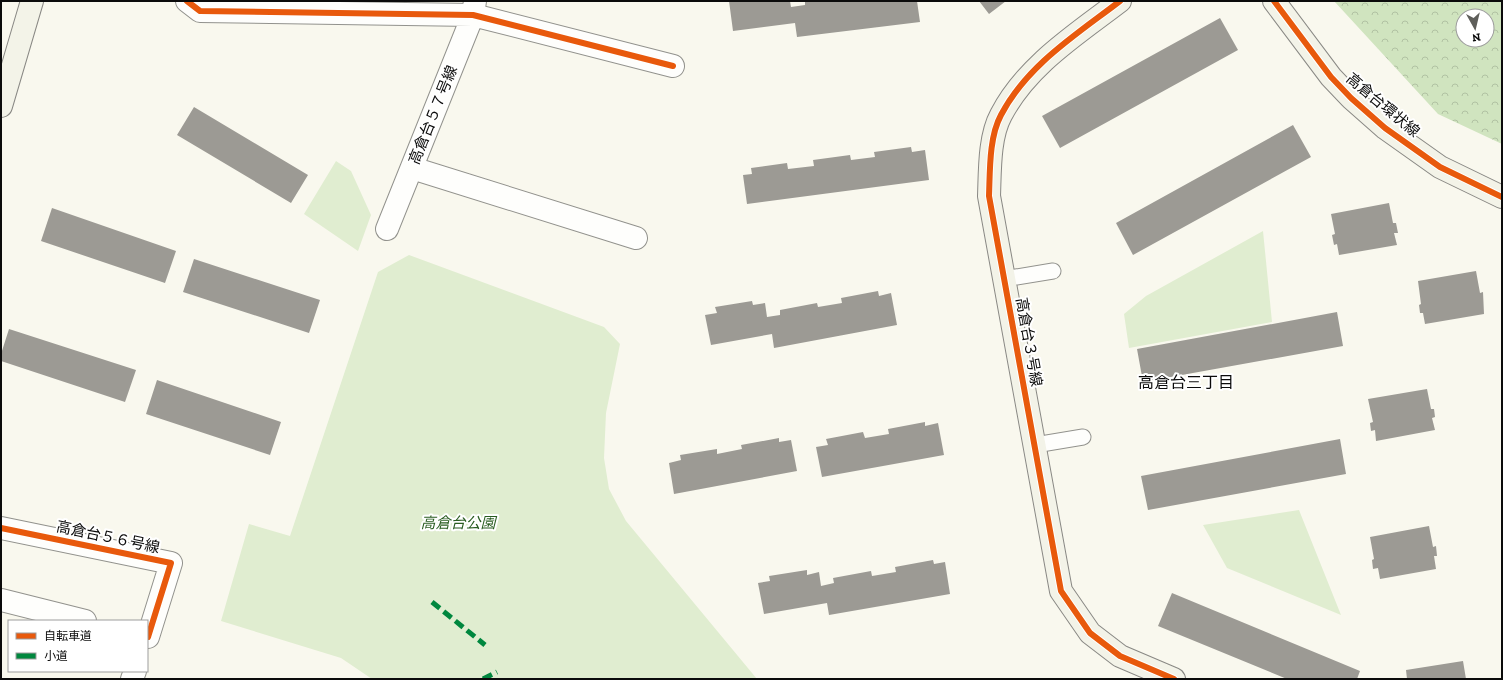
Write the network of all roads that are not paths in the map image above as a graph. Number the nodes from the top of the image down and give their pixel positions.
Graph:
1 (32, 1) edge
2 (187, 1) edge
3 (1120, 1) edge
4 (1274, 1) edge
5 (474, 8) edge
6 (673, 66) dead end
7 (1, 106) edge
8 (412, 168) junction
9 (1502, 197) edge
10 (387, 229) dead end
11 (636, 238) dead end
12 (1053, 271) dead end
13 (1004, 279) junction
14 (1084, 437) dead end
15 (1035, 445) junction
16 (1, 528) edge
17 (1, 600) edge
18 (80, 620) edge
19 (148, 635) edge
20 (1174, 679) edge

1 - 7 street
2 - 5 street
3 - 13 street, 高倉台３号線
4 - 9 street, 高倉台環状線
5 - 6 street
5 - 8 street, 高倉台５７号線
8 - 10 street, 高倉台５７号線
8 - 11 street
12 - 13 lane
13 - 15 street, 高倉台３号線
14 - 15 lane
15 - 20 street, 高倉台３号線
16 - 19 street, 高倉台５６号線
17 - 18 street

